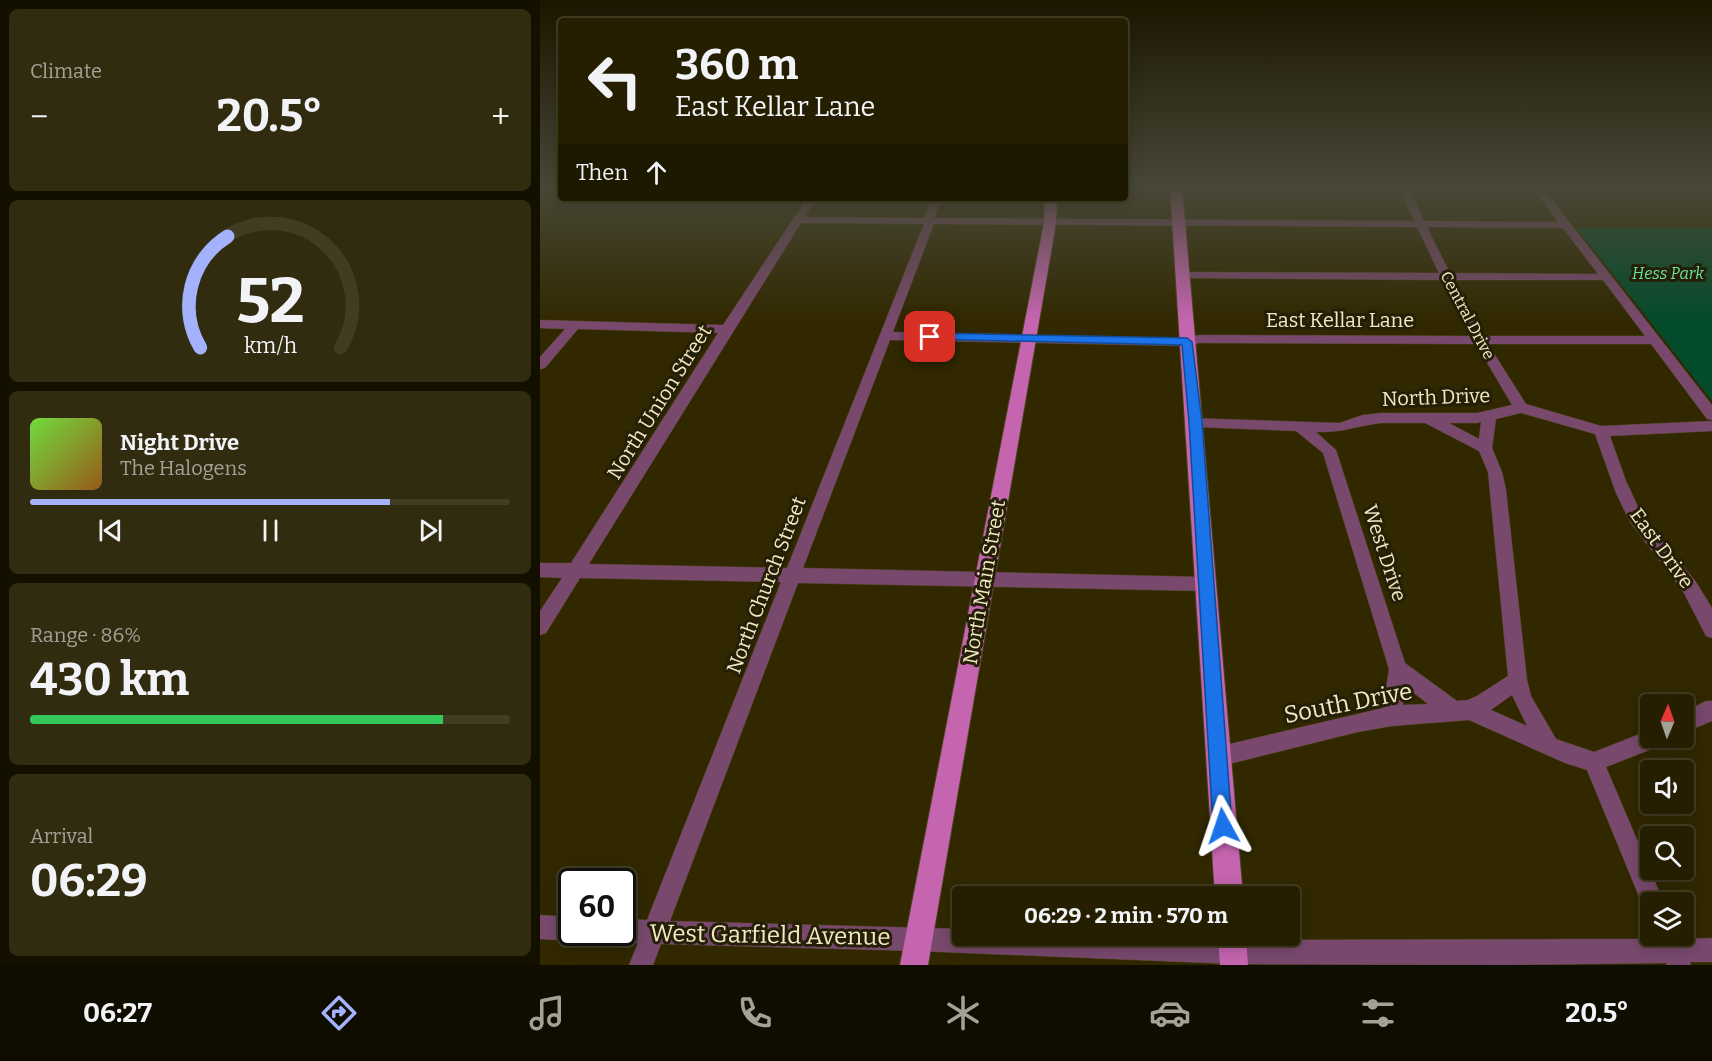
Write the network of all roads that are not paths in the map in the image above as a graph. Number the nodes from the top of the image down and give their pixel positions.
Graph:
1 (790, 232) edge
2 (925, 232) edge
3 (1048, 232) edge
4 (1180, 232) edge
5 (1424, 232) edge
6 (1571, 232) edge
7 (1183, 275) junction
8 (1447, 276) junction
9 (1606, 277) junction
10 (540, 324) edge
11 (575, 325) junction
12 (728, 328) junction
13 (885, 336) junction
14 (1027, 339) junction
15 (1480, 340) junction
16 (1653, 340) junction
17 (1187, 342) junction
18 (540, 365) edge
19 (1521, 408) junction
20 (1712, 415) edge
21 (1489, 417) junction
22 (1427, 418) junction
23 (1195, 422) junction
24 (1299, 426) junction
25 (1712, 426) edge
26 (1339, 428) junction
27 (1601, 431) junction
28 (1485, 448) junction
29 (1329, 450) junction
30 (540, 570) edge
31 (574, 571) junction
32 (792, 574) junction
33 (986, 578) junction
34 (1204, 584) junction
35 (540, 627) edge
36 (1712, 630) edge
37 (1398, 669) junction
38 (1518, 680) junction
39 (1710, 708) edge
40 (1462, 711) junction
41 (1392, 716) junction
42 (1694, 717) edge
43 (1548, 744) junction
44 (1640, 744) edge
45 (1217, 757) junction
46 (1594, 762) junction
47 (1228, 886) edge
48 (1648, 892) edge
49 (540, 927) edge
50 (558, 928) edge
51 (636, 931) edge
52 (654, 932) junction
53 (918, 939) junction
54 (1712, 950) edge
55 (1233, 951) edge
56 (1673, 951) edge
57 (641, 965) edge
58 (914, 965) edge

1 - 12 street, North Union Street
2 - 13 street, North Church Street
3 - 14 main road, North Main Street
4 - 7 main road
5 - 8 street, Central Drive
6 - 9 street
7 - 8 street
7 - 17 main road
8 - 9 street
8 - 15 street, Central Drive
9 - 16 street
10 - 11 street
11 - 12 street
11 - 18 street
12 - 31 street, North Union Street
13 - 14 street, East Kellar Lane
13 - 32 street, North Church Street
14 - 17 street, East Kellar Lane
14 - 33 main road, North Main Street
15 - 16 street, East Kellar Lane
15 - 17 street, East Kellar Lane
15 - 19 street, Central Drive
16 - 20 street
17 - 23 main road
19 - 21 street, North Drive
19 - 27 street
21 - 22 street, North Drive
21 - 28 street
22 - 26 street, North Drive
22 - 28 street
23 - 24 street, North Drive
23 - 34 main road
24 - 26 street, North Drive
24 - 29 street
25 - 27 street
26 - 29 street
27 - 36 street, East Drive
28 - 38 street
29 - 37 street, West Drive
30 - 31 street
31 - 32 street
31 - 35 street, North Union Street
32 - 33 street
32 - 52 street, North Church Street
33 - 34 street
33 - 53 main road, North Main Street
34 - 45 main road
37 - 40 street
37 - 41 street, West Drive
38 - 40 street
38 - 43 street
39 - 42 street
40 - 41 street, South Drive
40 - 43 street, South Drive
41 - 45 street, South Drive
43 - 46 street, South Drive
44 - 46 street
45 - 47 main road
46 - 48 street
49 - 50 street
51 - 52 street, West Garfield Avenue
52 - 53 street, West Garfield Avenue
52 - 57 street, North Church Street
53 - 55 street, West Garfield Avenue
53 - 58 main road, North Main Street
54 - 56 street, West Garfield Avenue
55 - 56 street, West Garfield Avenue

